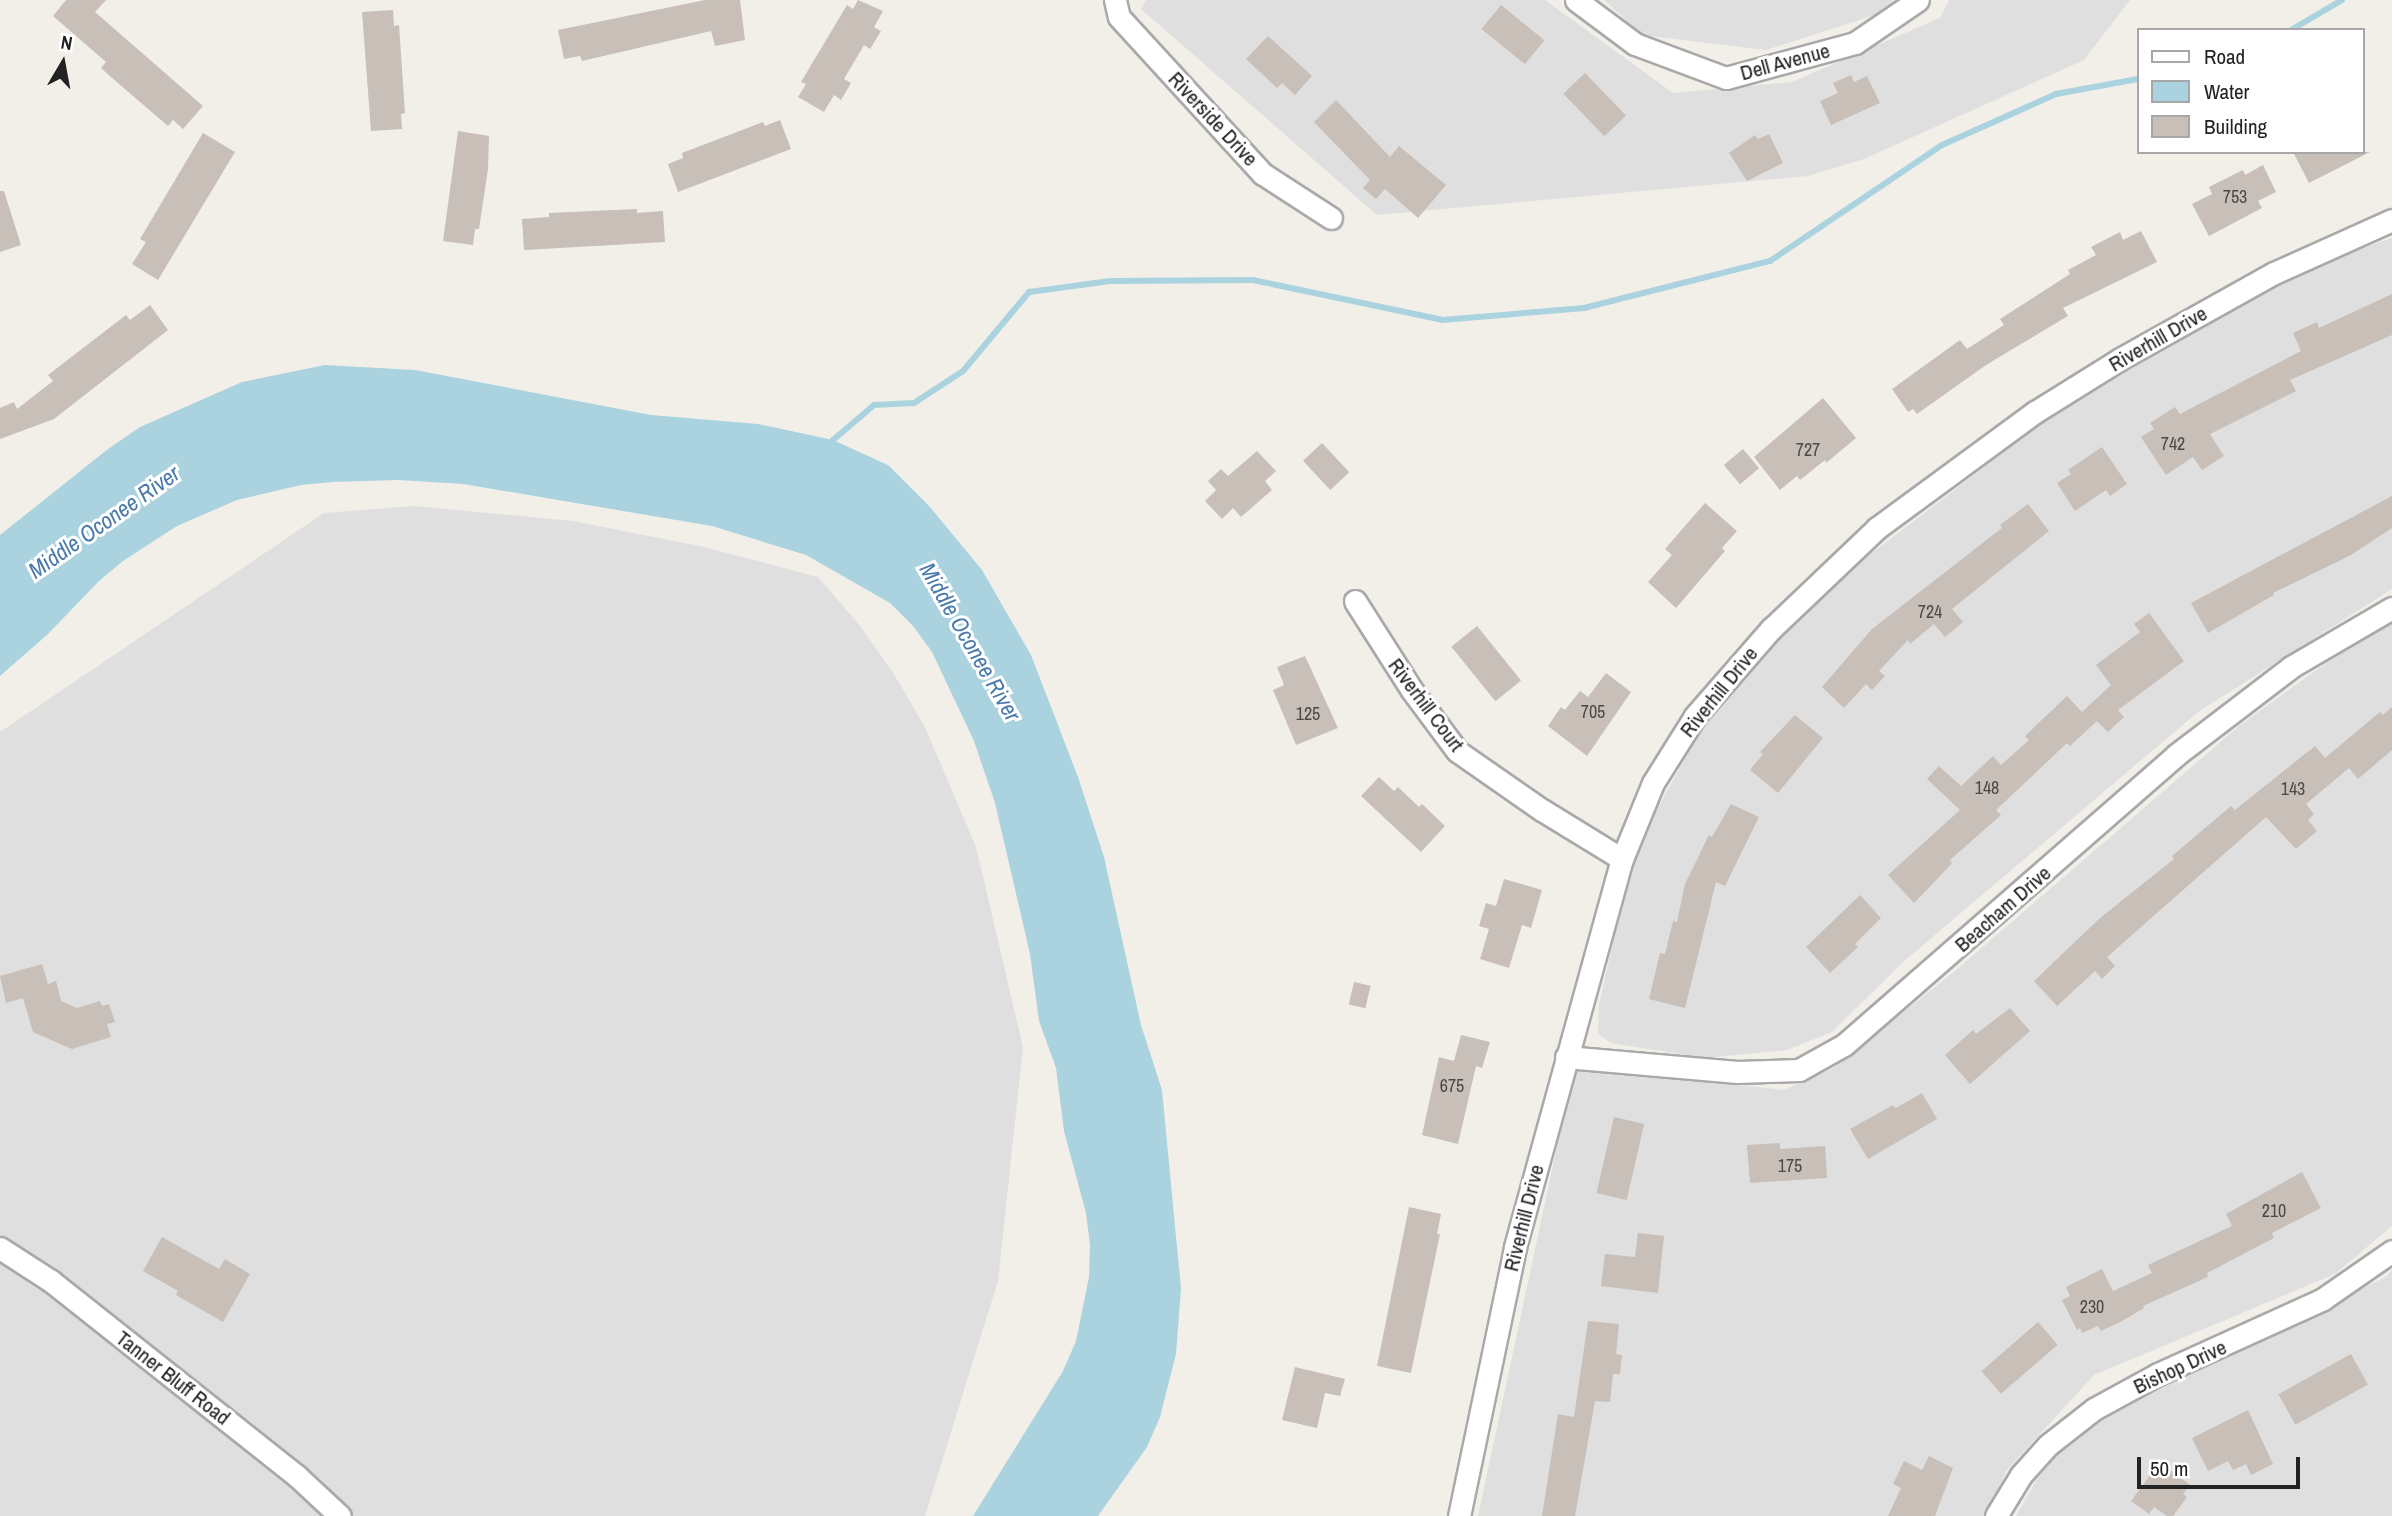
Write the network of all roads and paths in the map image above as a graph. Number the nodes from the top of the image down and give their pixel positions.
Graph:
1 (1115, 0) edge
2 (1576, 0) edge
3 (1918, 0) edge
4 (1331, 218) dead end
5 (2392, 220) edge
6 (1355, 601) dead end
7 (2392, 608) edge
8 (1622, 859) junction
9 (1566, 1056) junction
10 (0, 1248) edge
11 (2392, 1251) edge
12 (340, 1516) edge
13 (1459, 1516) edge
14 (1996, 1516) edge

1 - 4 street, Riverside Drive
2 - 3 street, Dell Avenue
5 - 8 street, Riverhill Drive
6 - 8 street, Riverhill Court
7 - 9 street, Beacham Drive
8 - 9 street, Riverhill Drive
9 - 13 street, Riverhill Drive
10 - 12 street, Tanner Bluff Road
11 - 14 street, Bishop Drive

